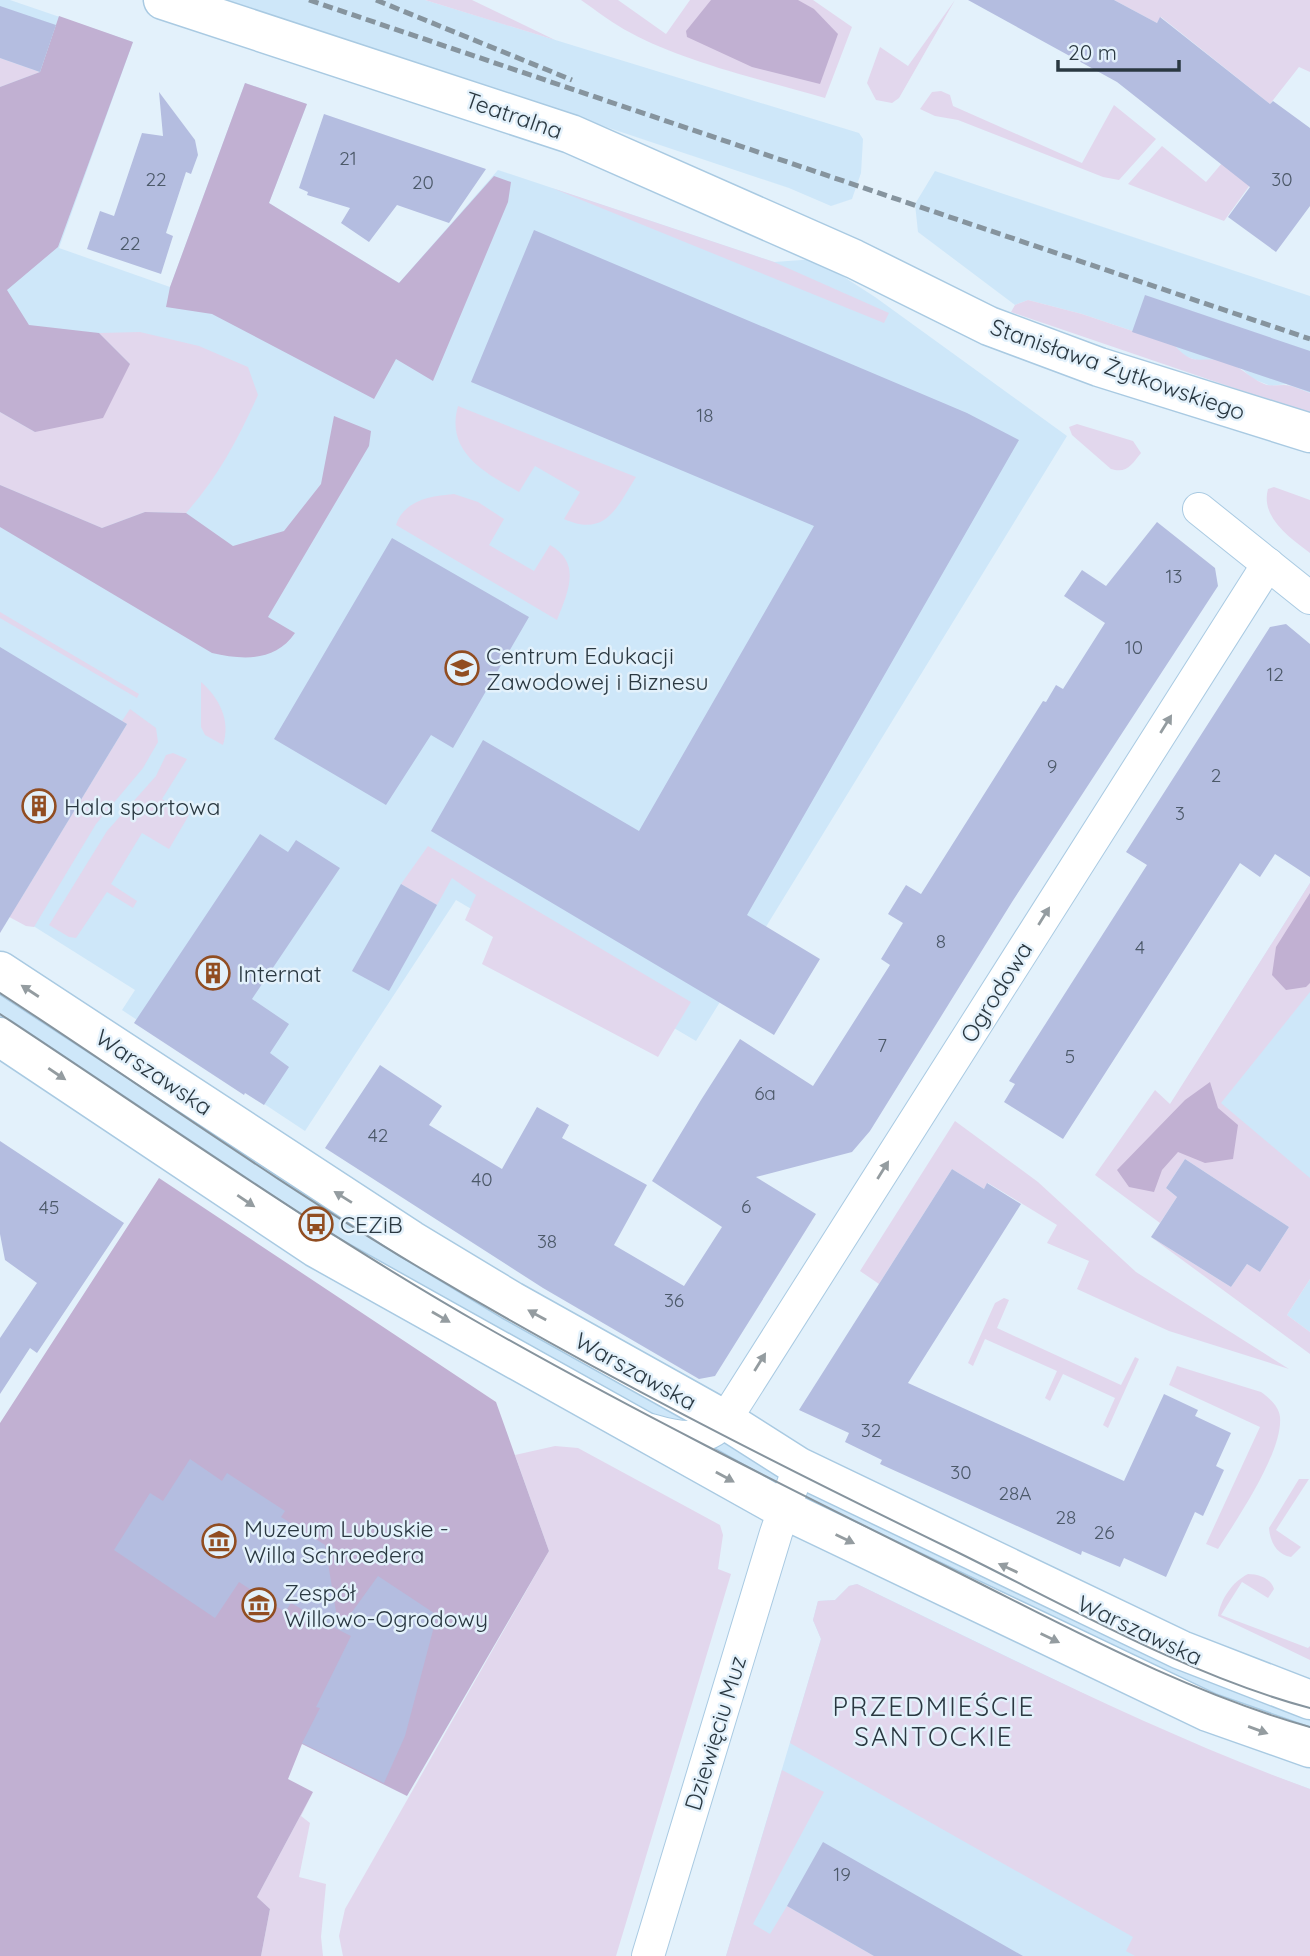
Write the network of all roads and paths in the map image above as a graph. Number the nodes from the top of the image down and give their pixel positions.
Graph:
1 (163, 0) edge
2 (854, 258) joint
3 (1310, 433) edge
4 (1199, 509) dead end
5 (1268, 564) junction
6 (1310, 598) edge
7 (0, 971) edge
8 (0, 1037) edge
9 (617, 1415) junction
10 (725, 1420) junction
11 (799, 1467) junction
12 (783, 1510) junction
13 (1310, 1700) edge
14 (1310, 1748) edge
15 (648, 1956) edge

1 - 2 main road, Teatralna
2 - 3 main road, Stanisława Żytkowskiego
4 - 5 street
5 - 6 street
10 -> 5 street, Ogrodowa
10 -> 7 main road, Warszawska
8 -> 9 main road, Warszawska
9 - 10 street
9 -> 12 main road, Warszawska
10 - 11 main road, Warszawska
11 - 12 street, Dziewięciu Muz
13 -> 11 main road, Warszawska
12 -> 14 main road, Warszawska
12 - 15 street, Dziewięciu Muz

